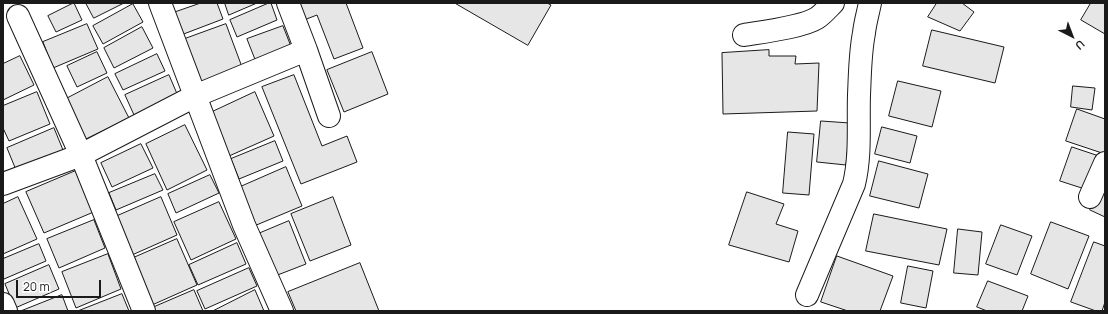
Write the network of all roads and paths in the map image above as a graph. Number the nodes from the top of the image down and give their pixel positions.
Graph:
1 (160, 3) edge
2 (288, 3) edge
3 (833, 3) edge
4 (870, 3) edge
5 (18, 16) dead end
6 (744, 35) dead end
7 (306, 50) junction
8 (195, 96) junction
9 (330, 116) dead end
10 (81, 155) junction
11 (1105, 163) edge
12 (3, 184) edge
13 (1090, 197) dead end
14 (807, 295) dead end
15 (3, 304) edge
16 (6, 311) edge
17 (144, 311) edge
18 (282, 311) edge

1 - 8 street
2 - 7 street
3 - 6 street
4 - 14 street
5 - 10 street
7 - 8 street
7 - 9 street
8 - 10 street
8 - 18 street
10 - 12 street
10 - 17 street
11 - 13 street
15 - 16 street

